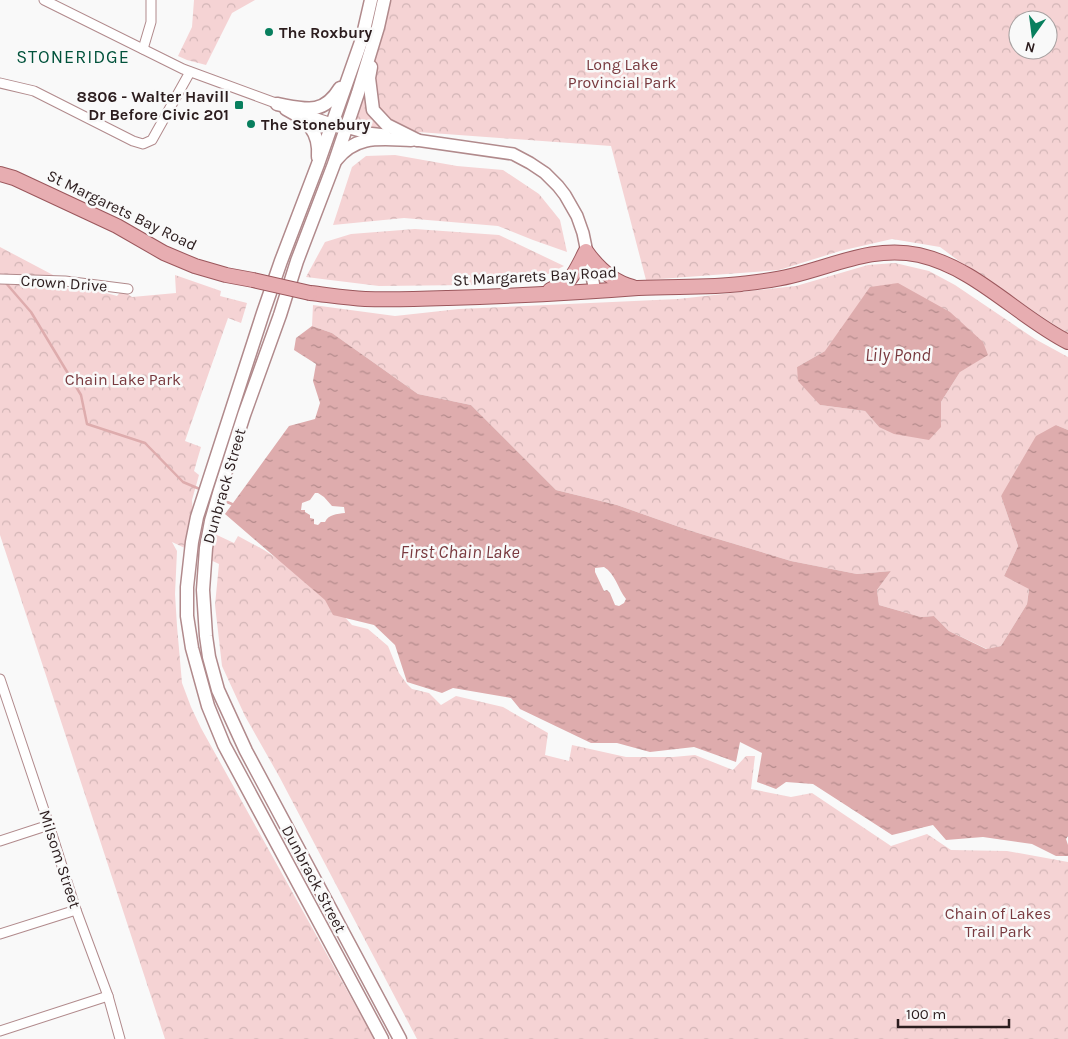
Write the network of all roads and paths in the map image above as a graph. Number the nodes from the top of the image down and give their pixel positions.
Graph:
1 (44, 0) edge
2 (151, 0) edge
3 (371, 0) edge
4 (384, 0) edge
5 (373, 45) junction
6 (143, 49) junction
7 (350, 71) junction
8 (190, 72) junction
9 (0, 83) edge
10 (277, 104) junction
11 (332, 124) junction
12 (346, 127) junction
13 (417, 140) junction
14 (318, 164) junction
15 (334, 164) junction
16 (0, 174) edge
17 (586, 251) junction
18 (0, 279) edge
19 (641, 288) junction
20 (128, 289) dead end
21 (595, 291) junction
22 (543, 294) junction
23 (1068, 342) edge
24 (0, 679) edge
25 (2, 694) edge
26 (49, 825) junction
27 (0, 841) edge
28 (76, 910) junction
29 (0, 934) edge
30 (108, 996) junction
31 (0, 1031) edge
32 (120, 1039) edge
33 (382, 1039) edge
34 (400, 1039) edge

1 - 6 street
2 - 6 street
3 - 7 main road, Dunbrack Street
4 - 5 main road, Dunbrack Street
5 - 12 main road, Dunbrack Street
5 - 13 main road
6 - 8 street
7 - 10 main road
7 - 11 main road, Dunbrack Street
8 - 9 street
8 - 10 street
10 - 11 street
10 - 14 main road
11 - 12 street
11 - 14 main road, Dunbrack Street
12 - 13 street
12 - 15 main road, Dunbrack Street
13 - 15 main road
13 - 17 street
14 - 33 main road, Dunbrack Street
15 - 34 main road, Dunbrack Street
16 - 22 main road, St Margarets Bay Road, bridge
17 - 19 main road
17 - 21 street
17 - 22 main road
18 - 20 street, Crown Drive
19 - 21 main road, St Margarets Bay Road
19 - 23 main road, St Margarets Bay Road
21 - 22 main road, St Margarets Bay Road
24 - 25 street, Milsom Street
25 - 26 street, Milsom Street
26 - 27 street
26 - 28 street, Milsom Street
28 - 29 street
28 - 30 street, Milsom Street
30 - 31 street
30 - 32 street, Milsom Street

